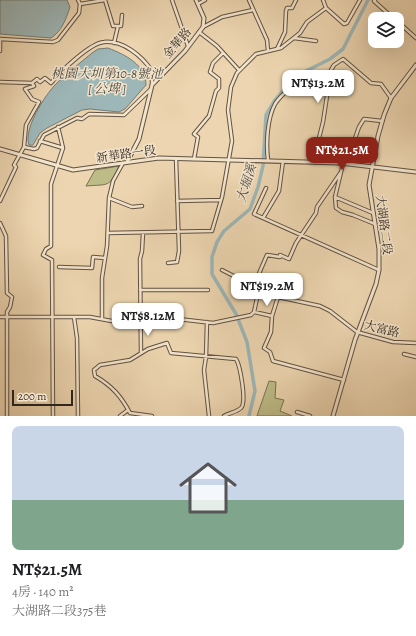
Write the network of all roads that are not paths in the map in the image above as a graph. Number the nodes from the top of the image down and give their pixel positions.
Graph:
1 (78, 0) edge
2 (83, 0) edge
3 (105, 0) edge
4 (172, 0) edge
5 (196, 0) edge
6 (205, 0) edge
7 (249, 0) edge
8 (296, 0) edge
9 (323, 0) edge
10 (360, 0) edge
11 (375, 0) edge
12 (81, 4) junction
13 (198, 4) junction
14 (326, 8) junction
15 (253, 10) junction
16 (386, 12) edge
17 (122, 15) dead end
18 (118, 26) junction
19 (203, 27) junction
20 (404, 27) edge
21 (199, 32) junction
22 (294, 38) junction
23 (416, 38) edge
24 (0, 39) edge
25 (316, 41) dead end
26 (114, 43) junction
27 (188, 46) junction
28 (277, 49) junction
29 (268, 50) junction
30 (0, 51) edge
31 (223, 53) junction
32 (416, 65) edge
33 (239, 70) junction
34 (303, 78) dead end
35 (0, 82) edge
36 (32, 83) junction
37 (152, 87) junction
38 (391, 98) junction
39 (382, 121) junction
40 (58, 128) junction
41 (40, 141) junction
42 (24, 147) junction
43 (63, 148) junction
44 (0, 149) edge
45 (375, 152) junction
46 (20, 155) junction
47 (176, 158) junction
48 (194, 159) junction
49 (229, 160) junction
50 (268, 160) junction
51 (283, 161) junction
52 (127, 162) junction
53 (313, 162) junction
54 (123, 163) junction
55 (343, 164) junction
56 (372, 166) junction
57 (57, 167) junction
58 (341, 172) junction
59 (416, 172) edge
60 (266, 188) dead end
61 (335, 197) junction
62 (109, 198) junction
63 (221, 200) junction
64 (0, 201) edge
65 (177, 201) junction
66 (142, 206) dead end
67 (373, 213) junction
68 (263, 218) junction
69 (0, 223) edge
70 (375, 224) junction
71 (108, 233) junction
72 (143, 233) junction
73 (177, 233) junction
74 (301, 235) junction
75 (105, 258) junction
76 (168, 263) dead end
77 (59, 267) dead end
78 (222, 270) dead end
79 (379, 270) junction
80 (254, 285) junction
81 (259, 289) junction
82 (140, 290) junction
83 (208, 290) dead end
84 (278, 297) junction
85 (254, 312) junction
86 (8, 316) junction
87 (272, 316) junction
88 (0, 317) edge
89 (53, 318) junction
90 (74, 318) junction
91 (102, 318) junction
92 (140, 322) junction
93 (207, 322) junction
94 (357, 332) junction
95 (416, 343) edge
96 (141, 353) junction
97 (404, 354) dead end
98 (206, 357) junction
99 (416, 357) edge
100 (344, 380) junction
101 (128, 410) junction
102 (297, 412) dead end
103 (124, 415) edge
104 (7, 416) edge
105 (54, 416) edge
106 (78, 416) edge
107 (120, 416) edge
108 (152, 416) edge
109 (208, 416) edge
110 (224, 416) edge
111 (310, 416) edge
112 (333, 416) edge

1 - 12 street
2 - 12 street
3 - 12 street
3 - 18 street
4 - 27 street
5 - 13 street, 金華路
6 - 13 street
7 - 15 street
8 - 28 street
9 - 14 street
10 - 14 street
11 - 16 street
12 - 24 street
13 - 19 street, 金華路
14 - 22 street
15 - 19 street
15 - 29 street
17 - 18 street
18 - 26 street
19 - 21 street, 金華路
20 - 23 street
21 - 27 street, 金華路
21 - 31 street
22 - 25 street
22 - 28 street
24 - 30 street
26 - 36 street
26 - 37 street
27 - 37 street, 金華路
28 - 29 street
29 - 33 street
31 - 33 street
31 - 48 street
32 - 38 street, 大湖路二段
33 - 49 street
34 - 50 street
35 - 36 street
36 - 42 street
37 - 40 street
37 - 52 street, 金華路
38 - 39 street, 大湖路二段
38 - 53 street
39 - 45 street, 大湖路二段
39 - 45 street
40 - 41 street
40 - 43 street
41 - 42 street
41 - 43 street
42 - 46 street
43 - 57 street
44 - 46 street, 新華路一段
45 - 56 street, 大湖路二段
46 - 57 street, 新華路一段
46 - 64 street
47 - 48 street, 新華路一段
47 - 52 street, 新華路一段
47 - 65 street
48 - 49 street, 新華路一段
49 - 50 street, 新華路一段
49 - 63 street
50 - 51 street, 新華路一段
51 - 53 street, 新華路一段
51 - 68 street
52 - 54 street, 新華路一段
53 - 55 street, 新華路一段
54 - 57 street, 新華路一段
54 - 62 street
55 - 56 street, 新華路一段
55 - 58 street
56 - 59 street, 新華路一段
56 - 67 street, 大湖路二段
57 - 89 street
58 - 61 street
58 - 74 street
60 - 68 street
61 - 67 street
61 - 70 street
62 - 66 street
62 - 71 street
63 - 65 street
63 - 73 street
65 - 73 street
67 - 70 street, 大湖路二段
68 - 74 street
69 - 86 street
70 - 79 street, 大湖路二段
71 - 72 street
71 - 75 street
72 - 73 street
72 - 82 street
73 - 76 street
74 - 79 street
74 - 80 street
75 - 77 street
75 - 91 street
78 - 80 street, 大富路
79 - 94 street, 大湖路二段
80 - 81 street, 大富路
81 - 84 street, 大富路
81 - 85 street
82 - 83 street
82 - 92 street
84 - 87 street
84 - 94 street, 大富路
85 - 87 street
85 - 93 street
86 - 88 street
86 - 89 street
86 - 104 street
87 - 100 street
89 - 90 street
89 - 105 street
90 - 91 street
90 - 106 street
91 - 92 street
92 - 93 street
92 - 96 street
93 - 98 street
94 - 95 street, 大富路
94 - 100 street, 大湖路二段
96 - 98 street
96 - 101 street
97 - 99 street
98 - 109 street
98 - 110 street
100 - 112 street, 大湖路二段
101 - 103 street
101 - 108 street
102 - 111 street
103 - 107 street

